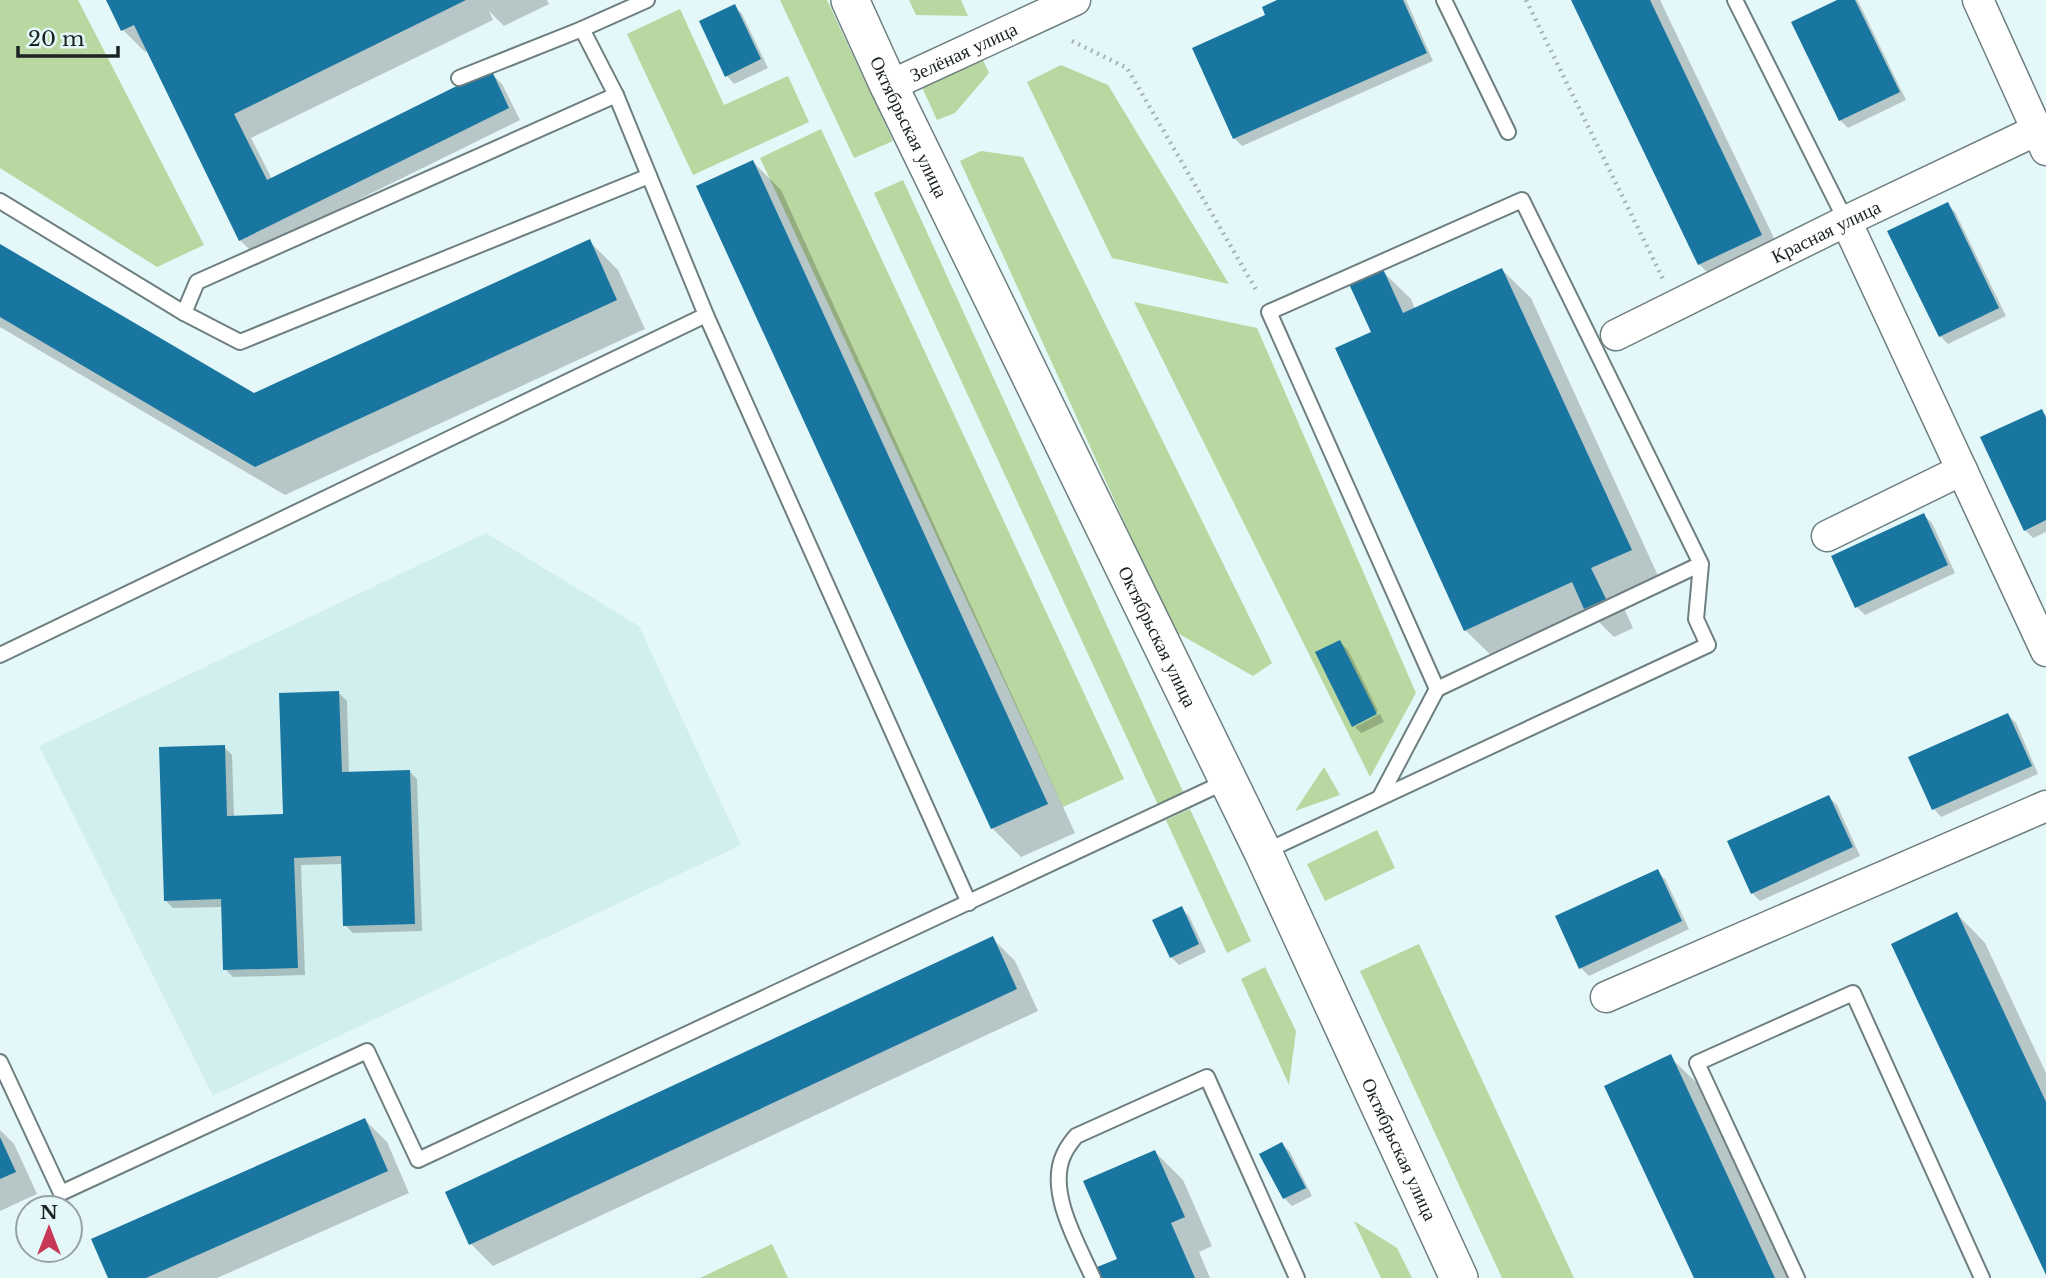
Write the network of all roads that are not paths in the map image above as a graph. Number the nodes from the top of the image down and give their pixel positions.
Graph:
1 (850, 0) edge
2 (1075, 0) edge
3 (1444, 0) edge
4 (1735, 0) edge
5 (1978, 0) edge
6 (643, 1) edge
7 (582, 29) junction
8 (459, 78) dead end
9 (889, 86) junction
10 (616, 95) junction
11 (1508, 132) dead end
12 (2042, 140) edge
13 (649, 176) junction
14 (0, 201) edge
15 (1846, 220) junction
16 (184, 313) junction
17 (706, 315) junction
18 (1616, 335) dead end
19 (1962, 470) junction
20 (1827, 536) dead end
21 (1701, 564) junction
22 (2042, 634) edge
23 (0, 655) edge
24 (1437, 689) junction
25 (1228, 781) junction
26 (1380, 797) junction
27 (2046, 806) edge
28 (1263, 852) junction
29 (969, 903) junction
30 (1606, 997) dead end
31 (0, 1062) edge
32 (1093, 1278) edge
33 (1297, 1278) edge
34 (1459, 1278) edge
35 (1797, 1278) edge
36 (1982, 1278) edge

1 - 9 street, Октябрьская улица
2 - 9 street, Зелёная улица
3 - 11 lane
4 - 15 lane
5 - 12 street
6 - 7 lane
7 - 8 lane
7 - 10 lane
9 - 25 street, Октябрьская улица
10 - 13 lane
10 - 16 lane
12 - 15 street, Красная улица
13 - 16 lane
13 - 17 lane
14 - 16 lane
15 - 18 street, Красная улица
15 - 19 street
17 - 23 lane
17 - 29 lane
19 - 20 street
19 - 22 street
21 - 24 lane
21 - 24 lane
21 - 26 lane
24 - 26 lane
25 - 28 street, Октябрьская улица
25 - 29 lane
26 - 28 lane
27 - 30 street
28 - 34 street, Октябрьская улица
29 - 31 lane
32 - 33 lane
35 - 36 lane

